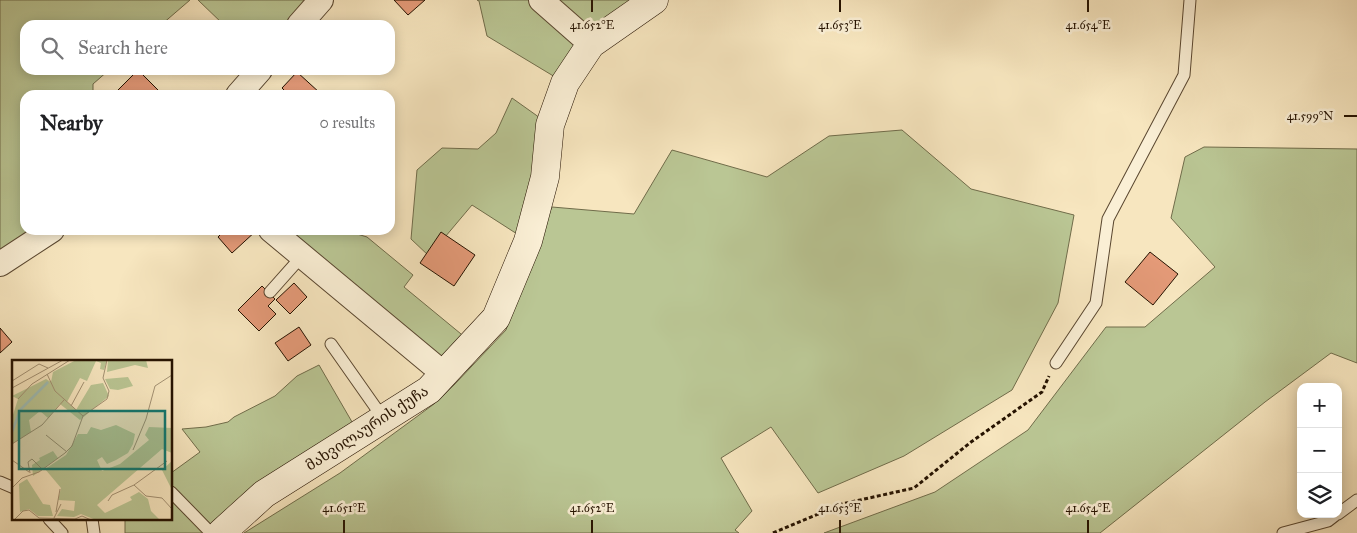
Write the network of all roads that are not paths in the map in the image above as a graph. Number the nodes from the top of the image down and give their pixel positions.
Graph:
1 (321, 0) edge
2 (541, 0) edge
3 (654, 0) edge
4 (1190, 0) edge
5 (303, 20) edge
6 (591, 44) junction
7 (256, 75) edge
8 (242, 90) edge
9 (44, 235) edge
10 (277, 235) edge
11 (302, 256) junction
12 (0, 264) edge
13 (270, 292) dead end
14 (331, 344) dead end
15 (1056, 363) road end
16 (444, 374) junction
17 (383, 418) junction
18 (0, 482) edge
19 (12, 487) edge
20 (172, 493) edge
21 (1357, 500) edge
22 (1342, 511) edge
23 (1331, 518) edge
24 (50, 520) edge
25 (92, 520) edge
26 (62, 533) edge
27 (94, 533) edge
28 (211, 533) edge
29 (221, 533) edge
30 (1282, 533) edge

1 - 5 street
2 - 6 street
3 - 6 street, მახვილაურის ქუჩა
4 - 15 lane
6 - 16 street, მახვილაურის ქუჩა
7 - 8 street
9 - 12 street
10 - 11 street
11 - 13 lane
11 - 16 street
14 - 17 lane
16 - 17 street, მახვილაურის ქუჩა
17 - 29 street, მახვილაურის ქუჩა
18 - 19 lane
20 - 28 lane
21 - 22 lane
23 - 30 lane
24 - 26 lane
25 - 27 lane

